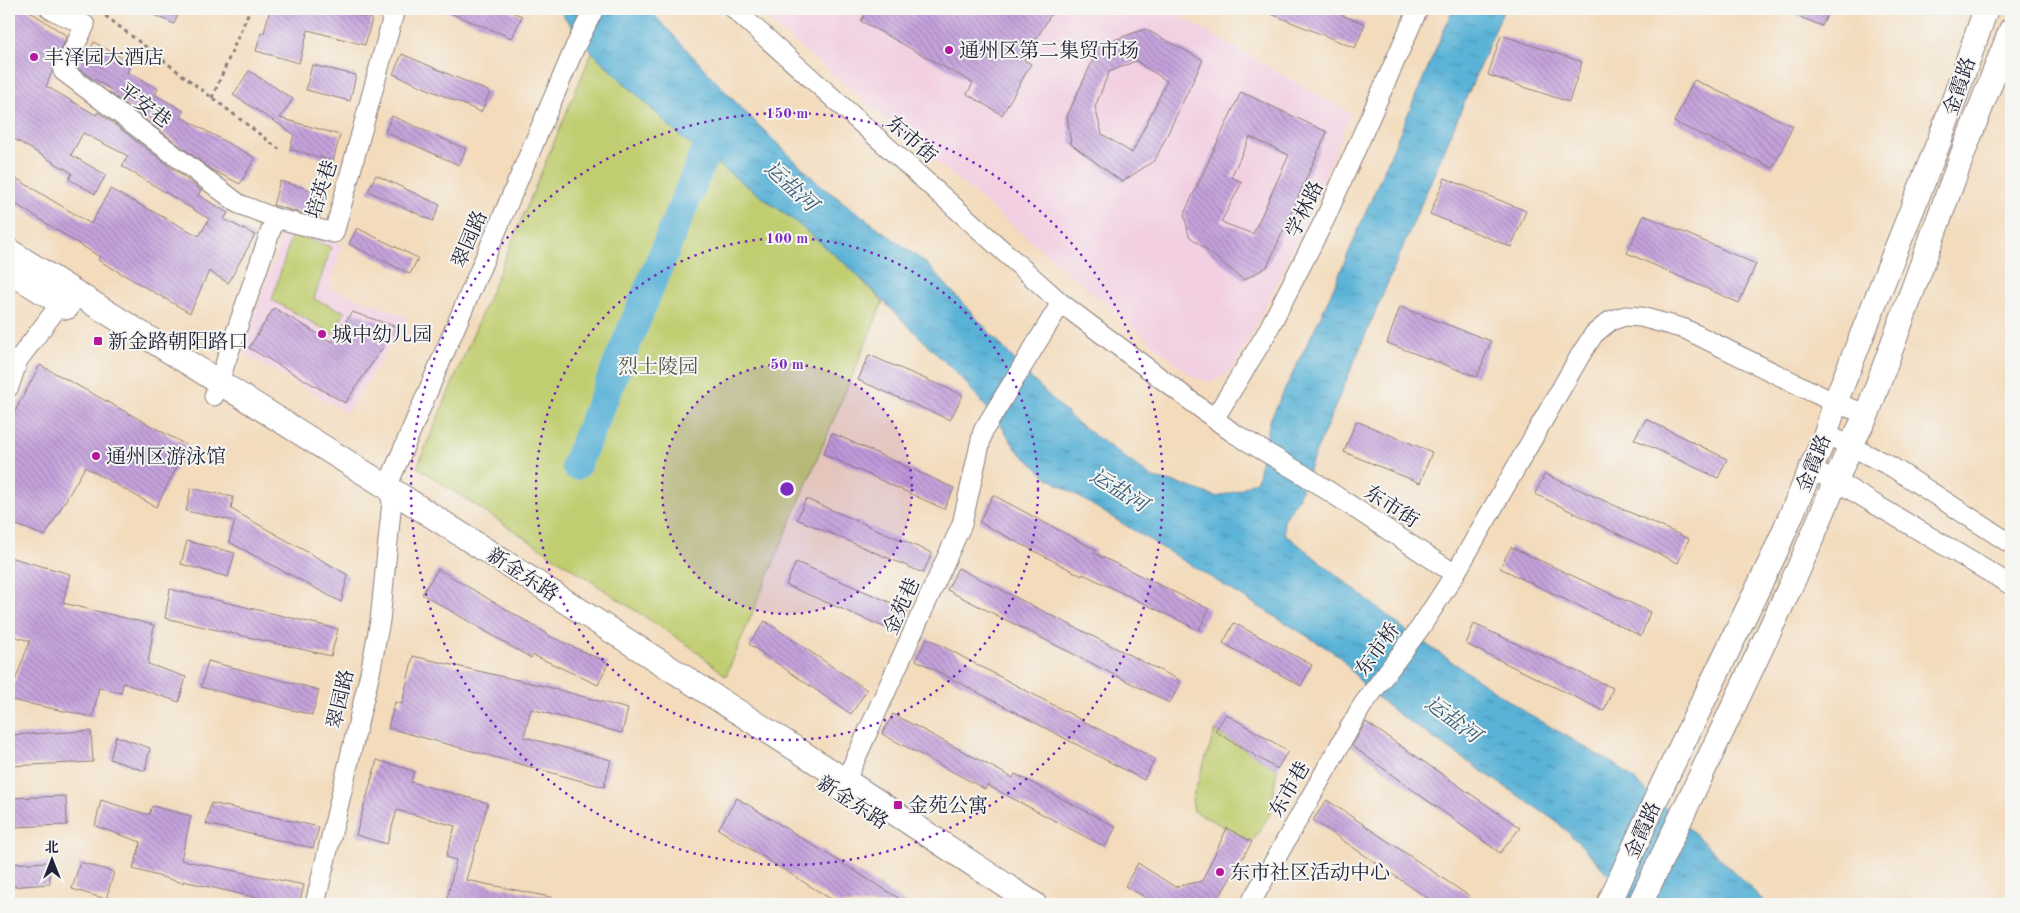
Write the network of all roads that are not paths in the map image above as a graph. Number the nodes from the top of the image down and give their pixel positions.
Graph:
1 (50, 9) edge
2 (395, 9) edge
3 (594, 9) edge
4 (734, 9) edge
5 (1418, 9) edge
6 (1986, 9) edge
7 (2011, 30) edge
8 (275, 218) junction
9 (9, 251) edge
10 (9, 271) edge
11 (61, 303) junction
12 (1061, 303) junction
13 (9, 387) edge
14 (216, 389) junction
15 (1835, 403) junction
16 (1867, 414) junction
17 (1214, 419) junction
18 (1826, 434) junction
19 (1851, 446) junction
20 (1810, 470) junction
21 (1836, 481) junction
22 (389, 494) junction
23 (2011, 544) edge
24 (1455, 574) junction
25 (2011, 584) edge
26 (1370, 697) joint
27 (843, 787) junction
28 (1610, 902) edge
29 (315, 904) edge
30 (1010, 904) edge
31 (1034, 904) edge
32 (1250, 904) edge
33 (1640, 904) edge

1 - 8 street, 平安巷
2 - 8 street, 培英巷
3 - 22 street, 翠园路
4 - 12 street, 东市街
5 - 17 street, 学林路
6 - 15 main road, 金霞路
7 - 16 main road, 金霞路
8 - 14 street, 培英巷
9 - 14 main road, 新金东路
10 - 11 main road, 新金东路
11 - 13 street
11 - 14 main road, 新金东路
12 - 17 street, 东市街
12 - 27 street, 金苑巷
14 - 22 main road, 新金东路
15 - 16 street, 东市桥
15 - 18 main road, 金霞路
15 - 24 street, 东市桥
16 - 19 main road, 金霞路
17 - 24 street, 东市街
18 - 19 street
18 - 20 main road, 金霞路
19 - 21 main road, 金霞路
19 - 23 street
20 - 21 street
20 - 28 main road, 金霞路
21 - 25 street
21 - 33 main road, 金霞路
22 - 27 main road, 新金东路
22 - 29 street, 翠园路
24 - 26 street, 东市桥
26 - 32 street, 东市巷
27 - 30 main road, 新金东路
27 - 31 main road, 新金东路

